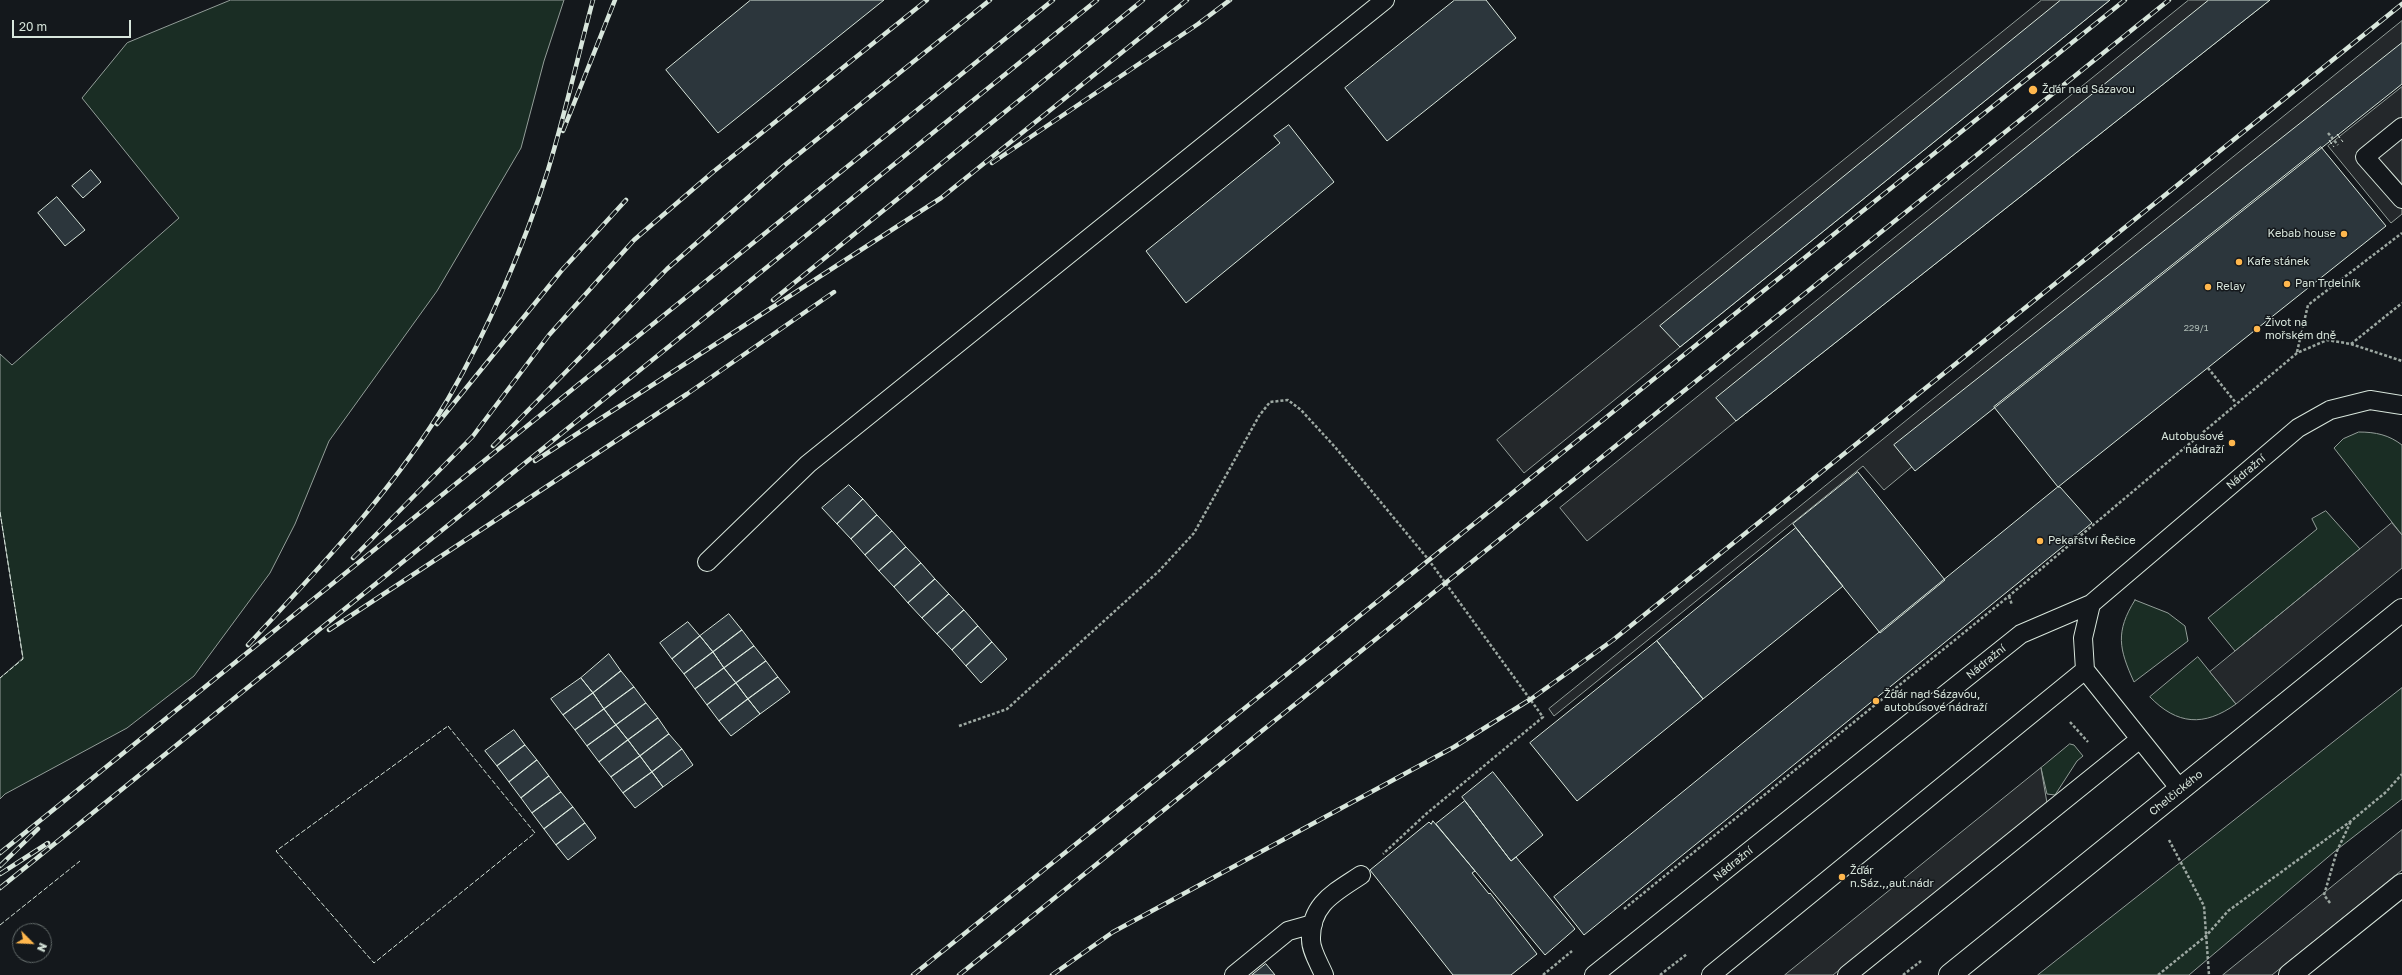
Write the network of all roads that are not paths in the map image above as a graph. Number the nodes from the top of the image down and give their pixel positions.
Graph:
1 (1385, 0) edge
2 (2402, 127) edge
3 (2402, 199) edge
4 (2402, 405) edge
5 (707, 562) dead end
6 (2091, 604) junction
7 (2402, 610) edge
8 (2085, 670) junction
9 (2140, 739) junction
10 (2180, 789) junction
11 (1361, 875) road end
12 (2402, 885) edge
13 (1313, 924) junction
14 (1234, 975) edge
15 (1324, 975) edge
16 (1594, 975) edge
17 (1711, 975) edge
18 (1847, 975) edge
19 (1950, 975) edge
20 (2290, 975) edge

1 - 5 lane
2 - 3 lane
4 - 6 lane, Nádražní
6 - 8 lane
6 - 16 lane, Nádražní
7 - 10 street, Chelčického
8 - 9 lane
8 - 17 lane
9 - 10 lane
9 - 18 lane
10 - 19 street, Chelčického
11 - 13 lane
12 - 20 street
13 - 14 lane
13 - 15 lane

